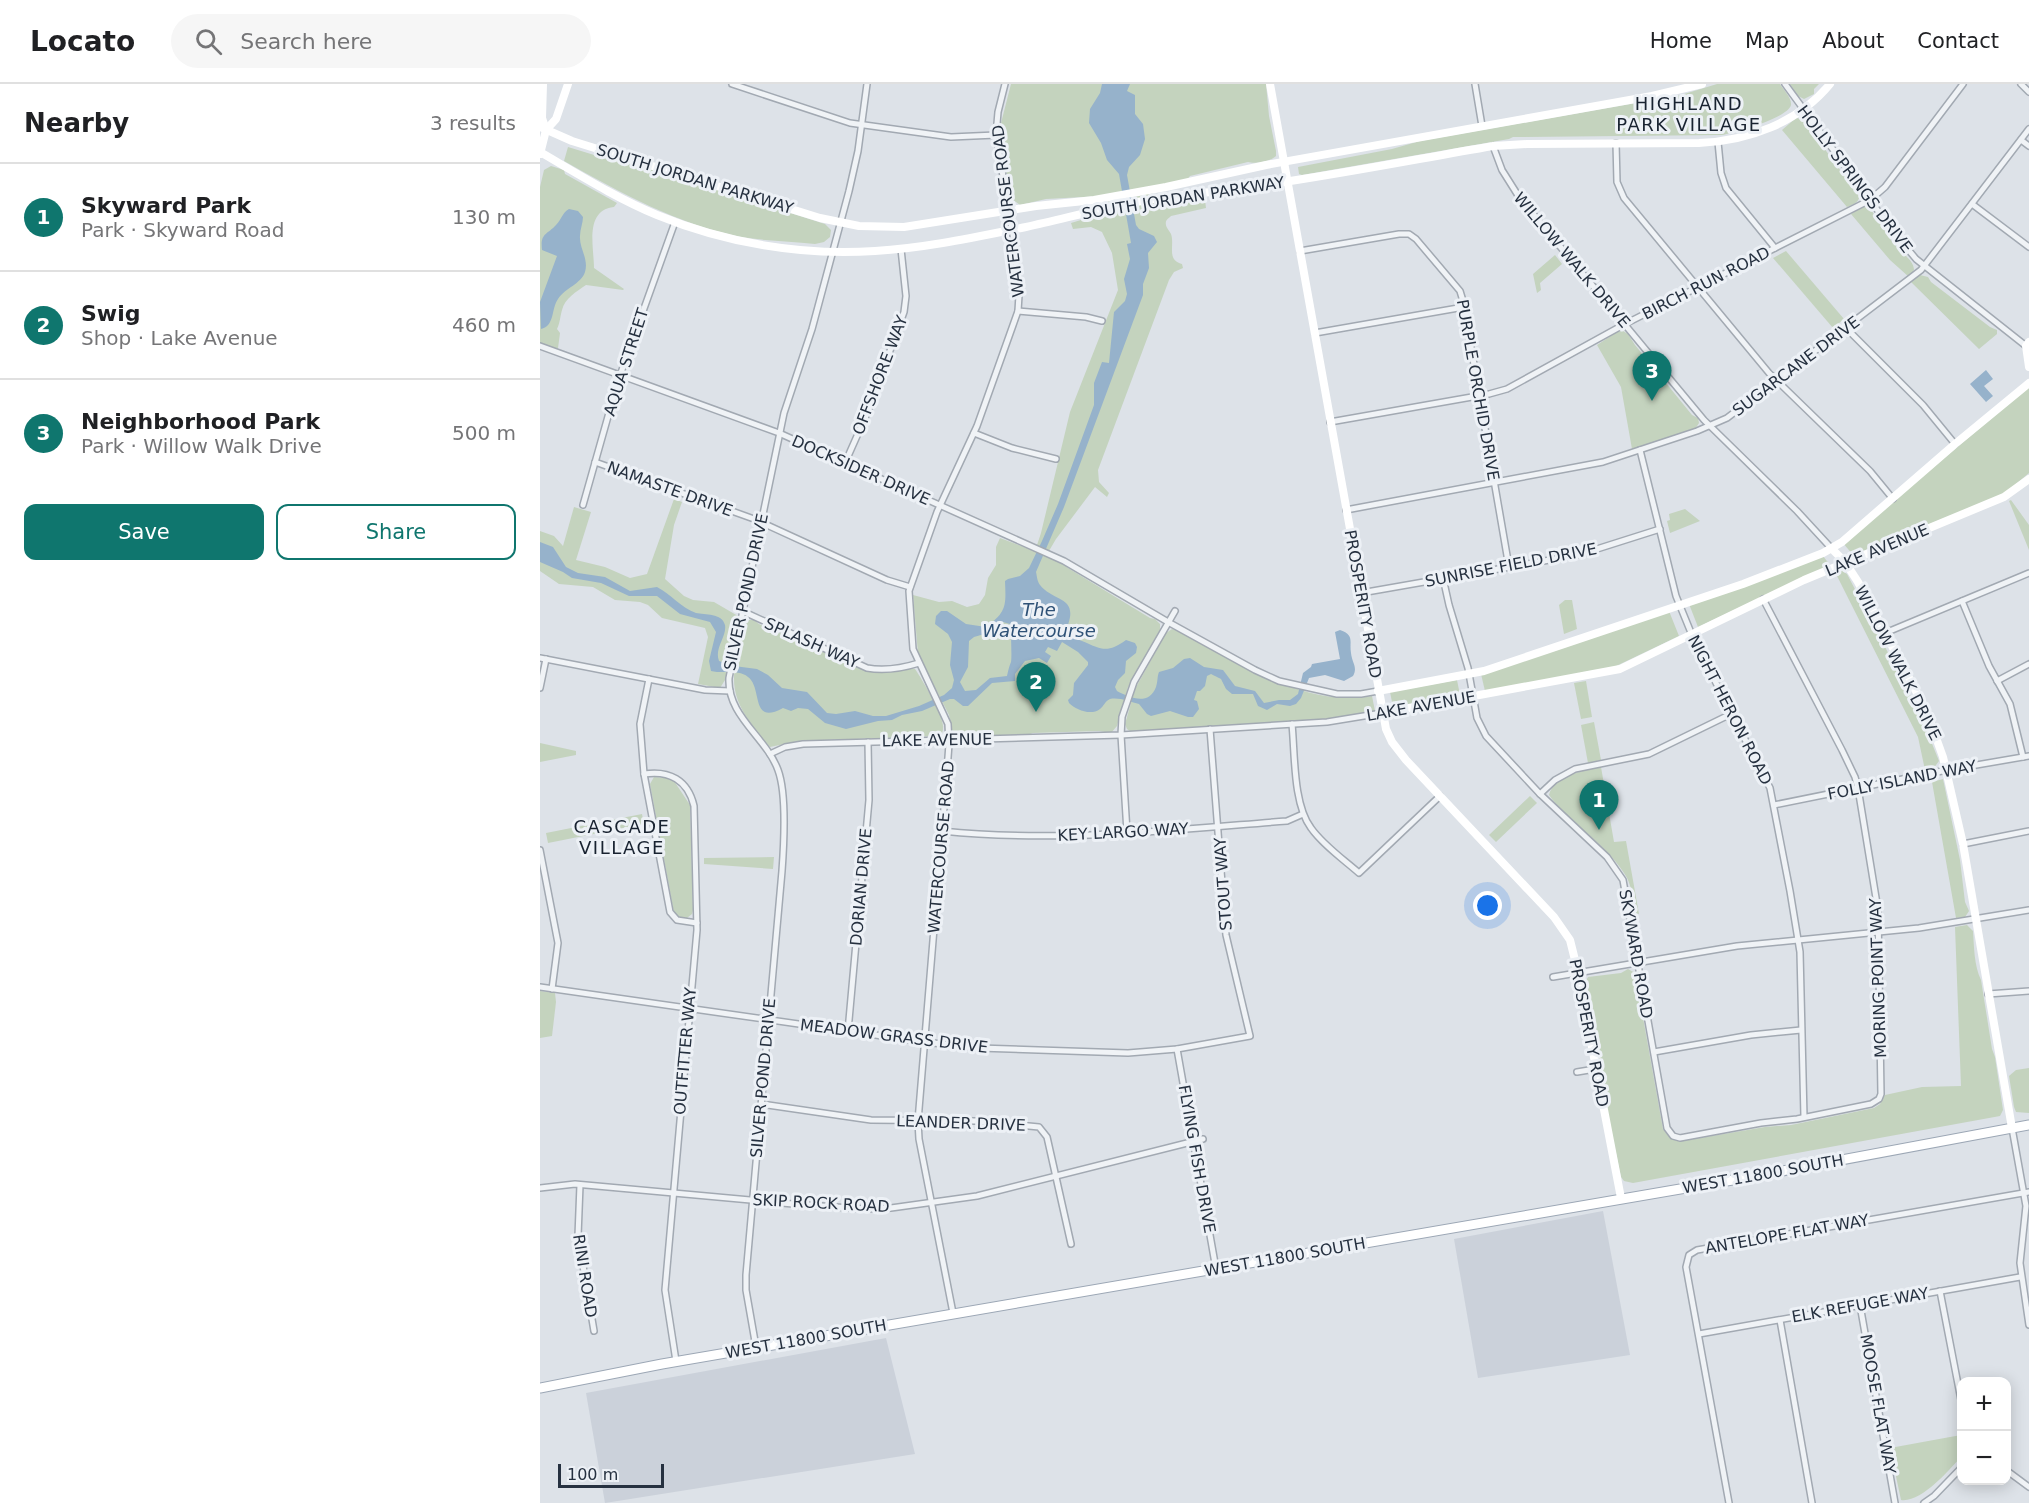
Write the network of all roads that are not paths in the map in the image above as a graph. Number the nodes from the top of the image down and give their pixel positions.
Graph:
1 (543, 84) edge
2 (568, 84) edge
3 (732, 84) edge
4 (867, 84) edge
5 (1005, 84) edge
6 (1270, 84) edge
7 (1475, 84) edge
8 (1702, 84) edge
9 (1785, 84) edge
10 (1830, 84) edge
11 (1963, 84) edge
12 (2021, 84) edge
13 (2029, 92) edge
14 (1803, 110) junction
15 (861, 125) junction
16 (1482, 126) junction
17 (543, 129) edge
18 (2029, 129) edge
19 (996, 135) junction
20 (2021, 140) junction
21 (1718, 142) junction
22 (1617, 143) junction
23 (2029, 146) edge
24 (1493, 147) junction
25 (540, 153) edge
26 (1283, 162) junction
27 (1288, 181) junction
28 (1152, 195) junction
29 (1870, 200) junction
30 (1104, 203) junction
31 (1972, 204) junction
32 (1009, 210) junction
33 (675, 222) junction
34 (840, 223) junction
35 (1012, 230) junction
36 (2029, 247) edge
37 (1775, 248) junction
38 (901, 249) junction
39 (833, 251) junction
40 (1300, 251) junction
41 (1924, 266) junction
42 (1698, 287) junction
43 (1464, 307) junction
44 (1018, 311) junction
45 (1102, 321) dead end
46 (1625, 324) junction
47 (1846, 328) junction
48 (1315, 333) junction
49 (2027, 344) edge
50 (540, 346) edge
51 (2029, 368) edge
52 (620, 375) junction
53 (1778, 381) junction
54 (2029, 383) edge
55 (1479, 396) junction
56 (1330, 422) junction
57 (1710, 426) junction
58 (779, 433) junction
59 (974, 433) junction
60 (1955, 444) junction
61 (1640, 450) junction
62 (1056, 459) dead end
63 (595, 462) junction
64 (845, 463) junction
65 (2029, 479) edge
66 (1495, 484) junction
67 (1893, 499) junction
68 (583, 505) dead end
69 (940, 506) junction
70 (1346, 510) junction
71 (760, 522) junction
72 (1660, 529) junction
73 (1832, 549) junction
74 (1845, 562) junction
75 (1509, 567) junction
76 (2029, 573) edge
77 (1443, 578) junction
78 (910, 587) junction
79 (1361, 593) junction
80 (1763, 599) junction
81 (1962, 601) junction
82 (1680, 606) junction
83 (742, 611) junction
84 (1175, 611) dead end
85 (1168, 622) junction
86 (1885, 633) junction
87 (1691, 634) junction
88 (543, 659) edge
89 (919, 663) junction
90 (2029, 664) edge
91 (1469, 675) junction
92 (650, 679) junction
93 (1996, 681) junction
94 (540, 688) edge
95 (730, 691) junction
96 (1378, 691) junction
97 (1473, 696) junction
98 (1382, 713) junction
99 (1733, 713) junction
100 (1292, 724) junction
101 (1210, 729) junction
102 (1121, 735) junction
103 (949, 741) junction
104 (868, 742) junction
105 (770, 754) junction
106 (2026, 756) edge
107 (1947, 770) junction
108 (644, 774) junction
109 (1858, 788) junction
110 (1540, 794) junction
111 (1440, 796) junction
112 (1774, 805) junction
113 (1303, 814) junction
114 (1218, 826) junction
115 (942, 831) junction
116 (2029, 831) edge
117 (1127, 832) junction
118 (1963, 844) junction
119 (540, 850) edge
120 (2029, 910) edge
121 (1976, 919) junction
122 (697, 923) junction
123 (1879, 932) junction
124 (1798, 940) junction
125 (1638, 963) junction
126 (1578, 972) junction
127 (1553, 977) dead end
128 (540, 987) edge
129 (552, 989) junction
130 (2029, 991) edge
131 (1988, 994) junction
132 (689, 1009) junction
133 (769, 1020) junction
134 (1801, 1030) junction
135 (848, 1031) junction
136 (1250, 1036) joint
137 (924, 1042) junction
138 (1177, 1049) junction
139 (1654, 1052) junction
140 (1595, 1069) junction
141 (1577, 1072) dead end
142 (761, 1104) junction
143 (1804, 1118) junction
144 (918, 1121) junction
145 (2029, 1125) edge
146 (2012, 1128) junction
147 (1673, 1136) joint
148 (1203, 1139) dead end
149 (1193, 1141) junction
150 (1057, 1176) junction
151 (580, 1185) junction
152 (540, 1188) edge
153 (2027, 1192) edge
154 (673, 1193) junction
155 (1621, 1198) junction
156 (753, 1200) junction
157 (932, 1203) junction
158 (1071, 1244) dead end
159 (1216, 1269) junction
160 (2020, 1277) junction
161 (1940, 1291) junction
162 (1860, 1305) junction
163 (953, 1313) junction
164 (1780, 1320) junction
165 (2029, 1325) edge
166 (594, 1331) dead end
167 (1699, 1334) junction
168 (756, 1347) junction
169 (676, 1361) junction
170 (1957, 1379) edge
171 (540, 1388) edge
172 (1957, 1472) edge
173 (2011, 1473) edge
174 (2029, 1487) edge
175 (1729, 1503) edge
176 (1812, 1503) edge
177 (1895, 1503) edge
178 (1924, 1503) edge

1 - 17 street
2 - 17 street
3 - 15 street
4 - 15 street, SILVER POND DRIVE
5 - 19 street, WATERCOURSE ROAD
6 - 26 street, PROSPERITY ROAD
7 - 16 street
8 - 16 street, SOUTH JORDAN PARKWAY
9 - 14 street, HOLLY SPRINGS DRIVE
10 - 14 street, SOUTH JORDAN PARKWAY
11 - 29 street, BIRCH RUN ROAD
12 - 13 street
14 - 21 street, SOUTH JORDAN PARKWAY
14 - 29 street, HOLLY SPRINGS DRIVE
15 - 19 street
15 - 34 street, SILVER POND DRIVE
16 - 26 street, SOUTH JORDAN PARKWAY
17 - 25 street
17 - 34 street, SOUTH JORDAN PARKWAY
18 - 20 street, SUGARCANE DRIVE
19 - 32 street, WATERCOURSE ROAD
20 - 23 street
20 - 31 street, SUGARCANE DRIVE
21 - 22 street, SOUTH JORDAN PARKWAY
21 - 37 street
22 - 24 street, SOUTH JORDAN PARKWAY
22 - 42 street
24 - 27 street, SOUTH JORDAN PARKWAY
24 - 46 street, WILLOW WALK DRIVE
25 - 33 street, SOUTH JORDAN PARKWAY
26 - 27 street, PROSPERITY ROAD
26 - 28 street, SOUTH JORDAN PARKWAY
27 - 28 street, SOUTH JORDAN PARKWAY
27 - 40 street, PROSPERITY ROAD
28 - 30 street, SOUTH JORDAN PARKWAY
29 - 37 street, BIRCH RUN ROAD
29 - 41 street, HOLLY SPRINGS DRIVE
30 - 32 street, SOUTH JORDAN PARKWAY
30 - 35 street, SOUTH JORDAN PARKWAY
31 - 36 street
31 - 41 street, SUGARCANE DRIVE
32 - 34 street, SOUTH JORDAN PARKWAY
32 - 35 street, WATERCOURSE ROAD
33 - 39 street, SOUTH JORDAN PARKWAY
33 - 52 street, AQUA STREET
34 - 39 street, SILVER POND DRIVE
35 - 38 street, SOUTH JORDAN PARKWAY
35 - 44 street, WATERCOURSE ROAD
37 - 42 street, BIRCH RUN ROAD
38 - 39 street, SOUTH JORDAN PARKWAY
38 - 64 street, OFFSHORE WAY
39 - 58 street, SILVER POND DRIVE
40 - 43 street, PURPLE ORCHID DRIVE
40 - 48 street, PROSPERITY ROAD
41 - 47 street, SUGARCANE DRIVE
41 - 49 street, HOLLY SPRINGS DRIVE
42 - 46 street, BIRCH RUN ROAD
42 - 53 street
43 - 48 street
43 - 55 street, PURPLE ORCHID DRIVE
44 - 45 street
44 - 59 street, WATERCOURSE ROAD
46 - 55 street, BIRCH RUN ROAD
46 - 57 street, WILLOW WALK DRIVE
47 - 53 street, SUGARCANE DRIVE
47 - 60 street
48 - 56 street, PROSPERITY ROAD
49 - 51 street, HOLLY SPRINGS DRIVE
50 - 52 street, DOCKSIDER DRIVE
52 - 58 street, DOCKSIDER DRIVE
52 - 63 street, AQUA STREET
53 - 57 street, SUGARCANE DRIVE
53 - 67 street
54 - 60 street, LAKE AVENUE
55 - 56 street, BIRCH RUN ROAD
55 - 66 street, PURPLE ORCHID DRIVE
56 - 70 street, PROSPERITY ROAD
57 - 61 street, SUGARCANE DRIVE
57 - 73 street, WILLOW WALK DRIVE
58 - 64 street, DOCKSIDER DRIVE
58 - 71 street, SILVER POND DRIVE
59 - 62 street
59 - 69 street, WATERCOURSE ROAD
60 - 67 street, LAKE AVENUE
61 - 66 street, SUGARCANE DRIVE
61 - 72 street, NIGHT HERON ROAD
63 - 68 street, AQUA STREET
63 - 71 street, NAMASTE DRIVE
64 - 69 street, DOCKSIDER DRIVE
65 - 74 street, LAKE AVENUE
66 - 70 street, SUGARCANE DRIVE
66 - 75 street, PURPLE ORCHID DRIVE
67 - 73 street, LAKE AVENUE
69 - 78 street, WATERCOURSE ROAD
69 - 85 street, DOCKSIDER DRIVE
70 - 79 street, PROSPERITY ROAD
71 - 78 street, NAMASTE DRIVE
71 - 83 street, SILVER POND DRIVE
72 - 75 street, SUNRISE FIELD DRIVE
72 - 82 street, NIGHT HERON ROAD
73 - 74 street, WILLOW WALK DRIVE
73 - 82 street, LAKE AVENUE
74 - 80 street, LAKE AVENUE
74 - 86 street, WILLOW WALK DRIVE
75 - 77 street, SUNRISE FIELD DRIVE
76 - 81 street
77 - 79 street, SUNRISE FIELD DRIVE
77 - 91 street, SKYWARD ROAD
78 - 89 street, WATERCOURSE ROAD
79 - 96 street, PROSPERITY ROAD
80 - 87 street, LAKE AVENUE
80 - 109 street, MORING POINT WAY
81 - 86 street
81 - 93 street
82 - 87 street, NIGHT HERON ROAD
82 - 91 street, LAKE AVENUE
83 - 89 street, SPLASH WAY
83 - 95 street, SILVER POND DRIVE
84 - 85 street
85 - 96 street, LAKE AVENUE
85 - 102 street
86 - 107 street, WILLOW WALK DRIVE
87 - 97 street, LAKE AVENUE
87 - 99 street, NIGHT HERON ROAD
88 - 92 street
88 - 94 street
89 - 103 street, WATERCOURSE ROAD
90 - 93 street
91 - 96 street, LAKE AVENUE
91 - 97 street, SKYWARD ROAD
92 - 95 street
92 - 108 street
93 - 106 street
95 - 105 street, SILVER POND DRIVE
96 - 98 street, PROSPERITY ROAD
97 - 98 street, LAKE AVENUE
97 - 110 street, SKYWARD ROAD
98 - 100 street, LAKE AVENUE
98 - 111 street, PROSPERITY ROAD
99 - 110 street
99 - 112 street, NIGHT HERON ROAD
100 - 101 street, LAKE AVENUE
100 - 113 street
101 - 102 street, LAKE AVENUE
101 - 114 street, STOUT WAY
102 - 103 street, LAKE AVENUE
102 - 117 street
103 - 104 street, LAKE AVENUE
103 - 115 street, WATERCOURSE ROAD
104 - 105 street, LAKE AVENUE
104 - 135 street, DORIAN DRIVE
105 - 133 street, SILVER POND DRIVE
106 - 107 street, FOLLY ISLAND WAY
107 - 109 street, FOLLY ISLAND WAY
107 - 118 street, WILLOW WALK DRIVE
108 - 122 street
108 - 122 street, OUTFITTER WAY
109 - 112 street, FOLLY ISLAND WAY
109 - 123 street, MORING POINT WAY
110 - 125 street, SKYWARD ROAD
111 - 113 street
111 - 126 street, PROSPERITY ROAD
112 - 124 street, NIGHT HERON ROAD
113 - 114 street, KEY LARGO WAY
114 - 117 street, KEY LARGO WAY
114 - 136 street, STOUT WAY
115 - 117 street, KEY LARGO WAY
115 - 137 street, WATERCOURSE ROAD
116 - 118 street
118 - 121 street, WILLOW WALK DRIVE
119 - 129 street
120 - 121 street
121 - 123 street
121 - 131 street, WILLOW WALK DRIVE
122 - 132 street, OUTFITTER WAY
123 - 124 street
123 - 143 street, MORING POINT WAY
124 - 125 street
124 - 134 street, NIGHT HERON ROAD
125 - 126 street
125 - 139 street, SKYWARD ROAD
126 - 127 street
126 - 140 street, PROSPERITY ROAD
128 - 129 street, MEADOW GRASS DRIVE
129 - 132 street, MEADOW GRASS DRIVE
130 - 131 street
131 - 146 street, WILLOW WALK DRIVE
132 - 133 street, MEADOW GRASS DRIVE
132 - 154 street, OUTFITTER WAY
133 - 135 street, MEADOW GRASS DRIVE
133 - 142 street, SILVER POND DRIVE
134 - 139 street
134 - 143 street, NIGHT HERON ROAD
135 - 137 street, MEADOW GRASS DRIVE
136 - 138 street, MEADOW GRASS DRIVE
137 - 138 street, MEADOW GRASS DRIVE
137 - 144 street, WATERCOURSE ROAD
138 - 149 street, FLYING FISH DRIVE
139 - 147 street, SKYWARD ROAD
140 - 141 street
140 - 155 street, PROSPERITY ROAD
142 - 144 street, LEANDER DRIVE
142 - 156 street, SILVER POND DRIVE
143 - 147 street, MORING POINT WAY
144 - 150 street, LEANDER DRIVE
144 - 157 street, WATERCOURSE ROAD
145 - 146 main road, WEST 11800 SOUTH
146 - 153 street
146 - 155 main road, WEST 11800 SOUTH
148 - 149 street, SKIP ROCK ROAD
149 - 150 street, SKIP ROCK ROAD
149 - 159 street, FLYING FISH DRIVE
150 - 157 street, SKIP ROCK ROAD
150 - 158 street, LEANDER DRIVE
151 - 152 street, SKIP ROCK ROAD
151 - 154 street, SKIP ROCK ROAD
151 - 166 street, RINI ROAD
153 - 160 street
153 - 167 street, ANTELOPE FLAT WAY
154 - 156 street, SKIP ROCK ROAD
154 - 169 street, OUTFITTER WAY
155 - 159 main road, WEST 11800 SOUTH
156 - 157 street, SKIP ROCK ROAD
156 - 168 street, SILVER POND DRIVE
157 - 163 street, WATERCOURSE ROAD
159 - 163 main road, WEST 11800 SOUTH
160 - 161 street, ELK REFUGE WAY
160 - 165 street
161 - 162 street, ELK REFUGE WAY
161 - 170 street
162 - 164 street, ELK REFUGE WAY
162 - 177 street, MOOSE FLAT WAY
163 - 168 main road, WEST 11800 SOUTH
164 - 167 street, ELK REFUGE WAY
164 - 176 street
167 - 175 street, ANTELOPE FLAT WAY
168 - 169 main road, WEST 11800 SOUTH
169 - 171 main road, WEST 11800 SOUTH
172 - 178 street
173 - 174 street

